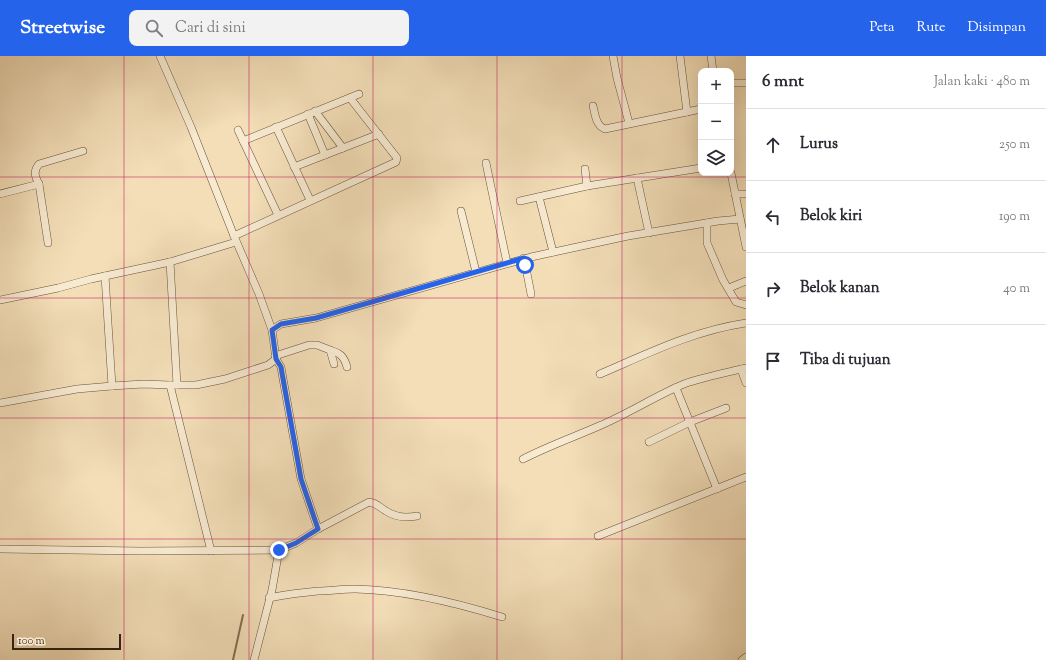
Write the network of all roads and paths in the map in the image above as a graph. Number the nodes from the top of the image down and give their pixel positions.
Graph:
1 (160, 56) edge
2 (613, 56) edge
3 (680, 56) edge
4 (711, 56) edge
5 (713, 68) edge
6 (734, 83) edge
7 (746, 83) edge
8 (359, 94) dead end
9 (350, 98) junction
10 (593, 106) dead end
11 (698, 110) edge
12 (315, 111) junction
13 (686, 112) junction
14 (308, 114) junction
15 (630, 124) junction
16 (276, 127) junction
17 (238, 130) dead end
18 (379, 134) junction
19 (243, 141) junction
20 (343, 148) junction
21 (83, 151) dead end
22 (325, 155) junction
23 (486, 163) dead end
24 (294, 167) junction
25 (698, 168) edge
26 (585, 169) dead end
27 (732, 176) edge
28 (638, 178) junction
29 (39, 184) junction
30 (587, 186) junction
31 (0, 194) edge
32 (735, 194) junction
33 (746, 194) edge
34 (539, 197) junction
35 (310, 200) junction
36 (520, 201) dead end
37 (461, 211) dead end
38 (278, 215) junction
39 (740, 219) junction
40 (707, 223) junction
41 (649, 233) junction
42 (235, 239) junction
43 (48, 244) dead end
44 (746, 247) edge
45 (553, 252) junction
46 (524, 258) junction
47 (170, 262) junction
48 (507, 263) junction
49 (476, 272) junction
50 (105, 276) junction
51 (746, 282) edge
52 (729, 288) junction
53 (532, 294) dead end
54 (0, 300) edge
55 (746, 305) edge
56 (746, 323) edge
57 (272, 330) junction
58 (330, 350) junction
59 (276, 358) junction
60 (334, 364) dead end
61 (347, 367) dead end
62 (744, 368) edge
63 (600, 374) dead end
64 (746, 383) edge
65 (174, 385) junction
66 (112, 386) junction
67 (676, 388) junction
68 (0, 403) edge
69 (726, 408) dead end
70 (690, 422) junction
71 (649, 442) dead end
72 (523, 459) dead end
73 (746, 476) edge
74 (717, 489) junction
75 (417, 516) dead end
76 (318, 529) junction
77 (598, 536) dead end
78 (0, 549) edge
79 (279, 550) junction
80 (211, 551) junction
81 (269, 598) junction
82 (502, 617) dead end
83 (746, 657) edge
84 (254, 660) edge
85 (742, 660) edge

1 - 42 street
2 - 15 street
3 - 13 street
4 - 5 street
6 - 7 street
8 - 9 street
9 - 12 street
9 - 18 street
10 - 15 street
11 - 13 street
12 - 14 street
12 - 20 street
13 - 15 street
14 - 16 street
14 - 22 street
16 - 19 street
16 - 24 street
17 - 19 street
18 - 20 street
18 - 35 street
19 - 38 street
20 - 22 street
21 - 29 street
22 - 24 street
23 - 48 street
24 - 35 street
25 - 28 street
26 - 30 street
27 - 32 street
28 - 30 street
28 - 41 street
29 - 31 street
29 - 43 street
30 - 34 street
32 - 33 street
32 - 39 street
34 - 36 street
34 - 45 street
35 - 38 street
37 - 49 street
38 - 42 street
39 - 40 street
39 - 44 street
40 - 41 street
40 - 52 street
41 - 45 street
42 - 47 street
42 - 57 street
45 - 46 street
46 - 48 street
46 - 53 street
47 - 50 street
47 - 65 street
48 - 49 street
49 - 57 street
50 - 54 street
50 - 66 street
51 - 52 street
52 - 55 street
56 - 63 street
57 - 59 street
58 - 59 street
58 - 60 street
58 - 61 street
59 - 65 street
59 - 76 street
62 - 64 street
62 - 67 street
65 - 66 street
65 - 80 street
66 - 68 street
67 - 70 street
67 - 72 street
69 - 70 street
70 - 71 street
70 - 74 street
73 - 74 street
74 - 77 street
75 - 76 street
76 - 79 street
78 - 80 street
79 - 80 street
79 - 81 street
81 - 82 street
81 - 84 street
83 - 85 street

